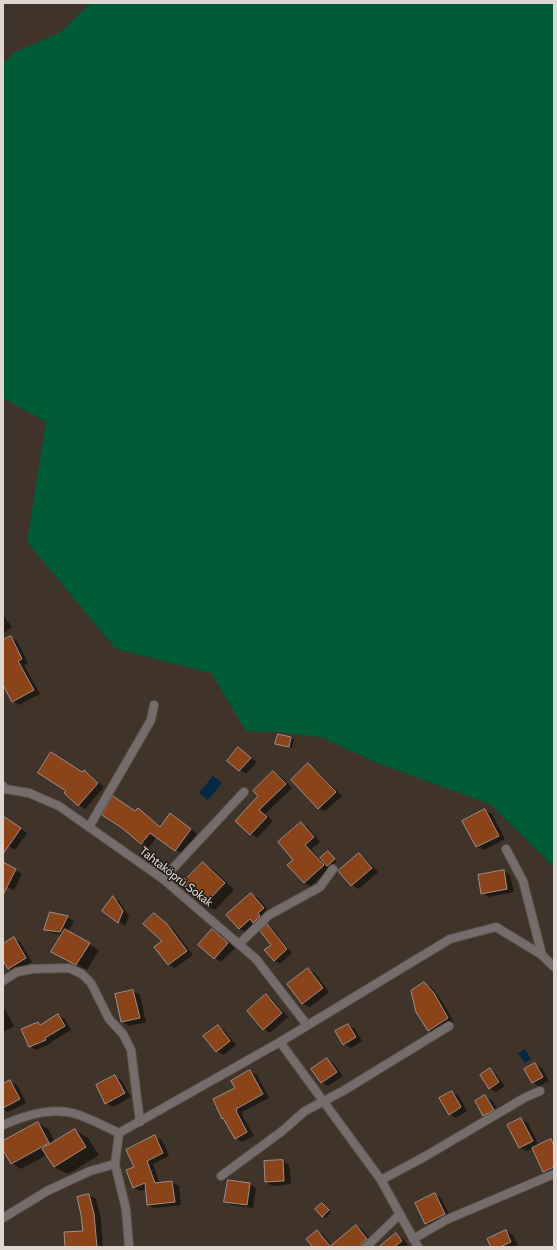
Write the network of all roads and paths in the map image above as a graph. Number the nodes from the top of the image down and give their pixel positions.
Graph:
1 (154, 705) dead end
2 (4, 788) edge
3 (244, 792) dead end
4 (89, 827) junction
5 (506, 848) dead end
6 (332, 869) dead end
7 (162, 879) junction
8 (239, 944) junction
9 (542, 955) junction
10 (554, 967) edge
11 (3, 981) edge
12 (307, 1025) junction
13 (449, 1026) dead end
14 (280, 1042) junction
15 (540, 1091) dead end
16 (323, 1102) junction
17 (140, 1122) junction
18 (3, 1125) edge
19 (119, 1133) junction
20 (115, 1164) junction
21 (554, 1174) edge
22 (221, 1176) dead end
23 (381, 1180) junction
24 (400, 1214) junction
25 (3, 1218) edge
26 (413, 1239) junction
27 (129, 1247) edge
28 (366, 1247) edge
29 (418, 1247) edge

1 - 4 street
2 - 4 street, Tahtaköprü Sokak
3 - 7 street
4 - 7 street, Tahtaköprü Sokak
5 - 9 street
6 - 8 street
7 - 8 street, Tahtaköprü Sokak
8 - 12 street, Tahtaköprü Sokak
9 - 10 street
9 - 12 street
11 - 17 street
12 - 14 street
13 - 16 street
14 - 16 street
14 - 17 street
15 - 23 street
16 - 22 street
16 - 23 street
17 - 19 street
18 - 19 street
19 - 20 street
20 - 25 street
20 - 27 street
21 - 26 street
23 - 24 street
24 - 26 street
24 - 28 street
26 - 29 street

